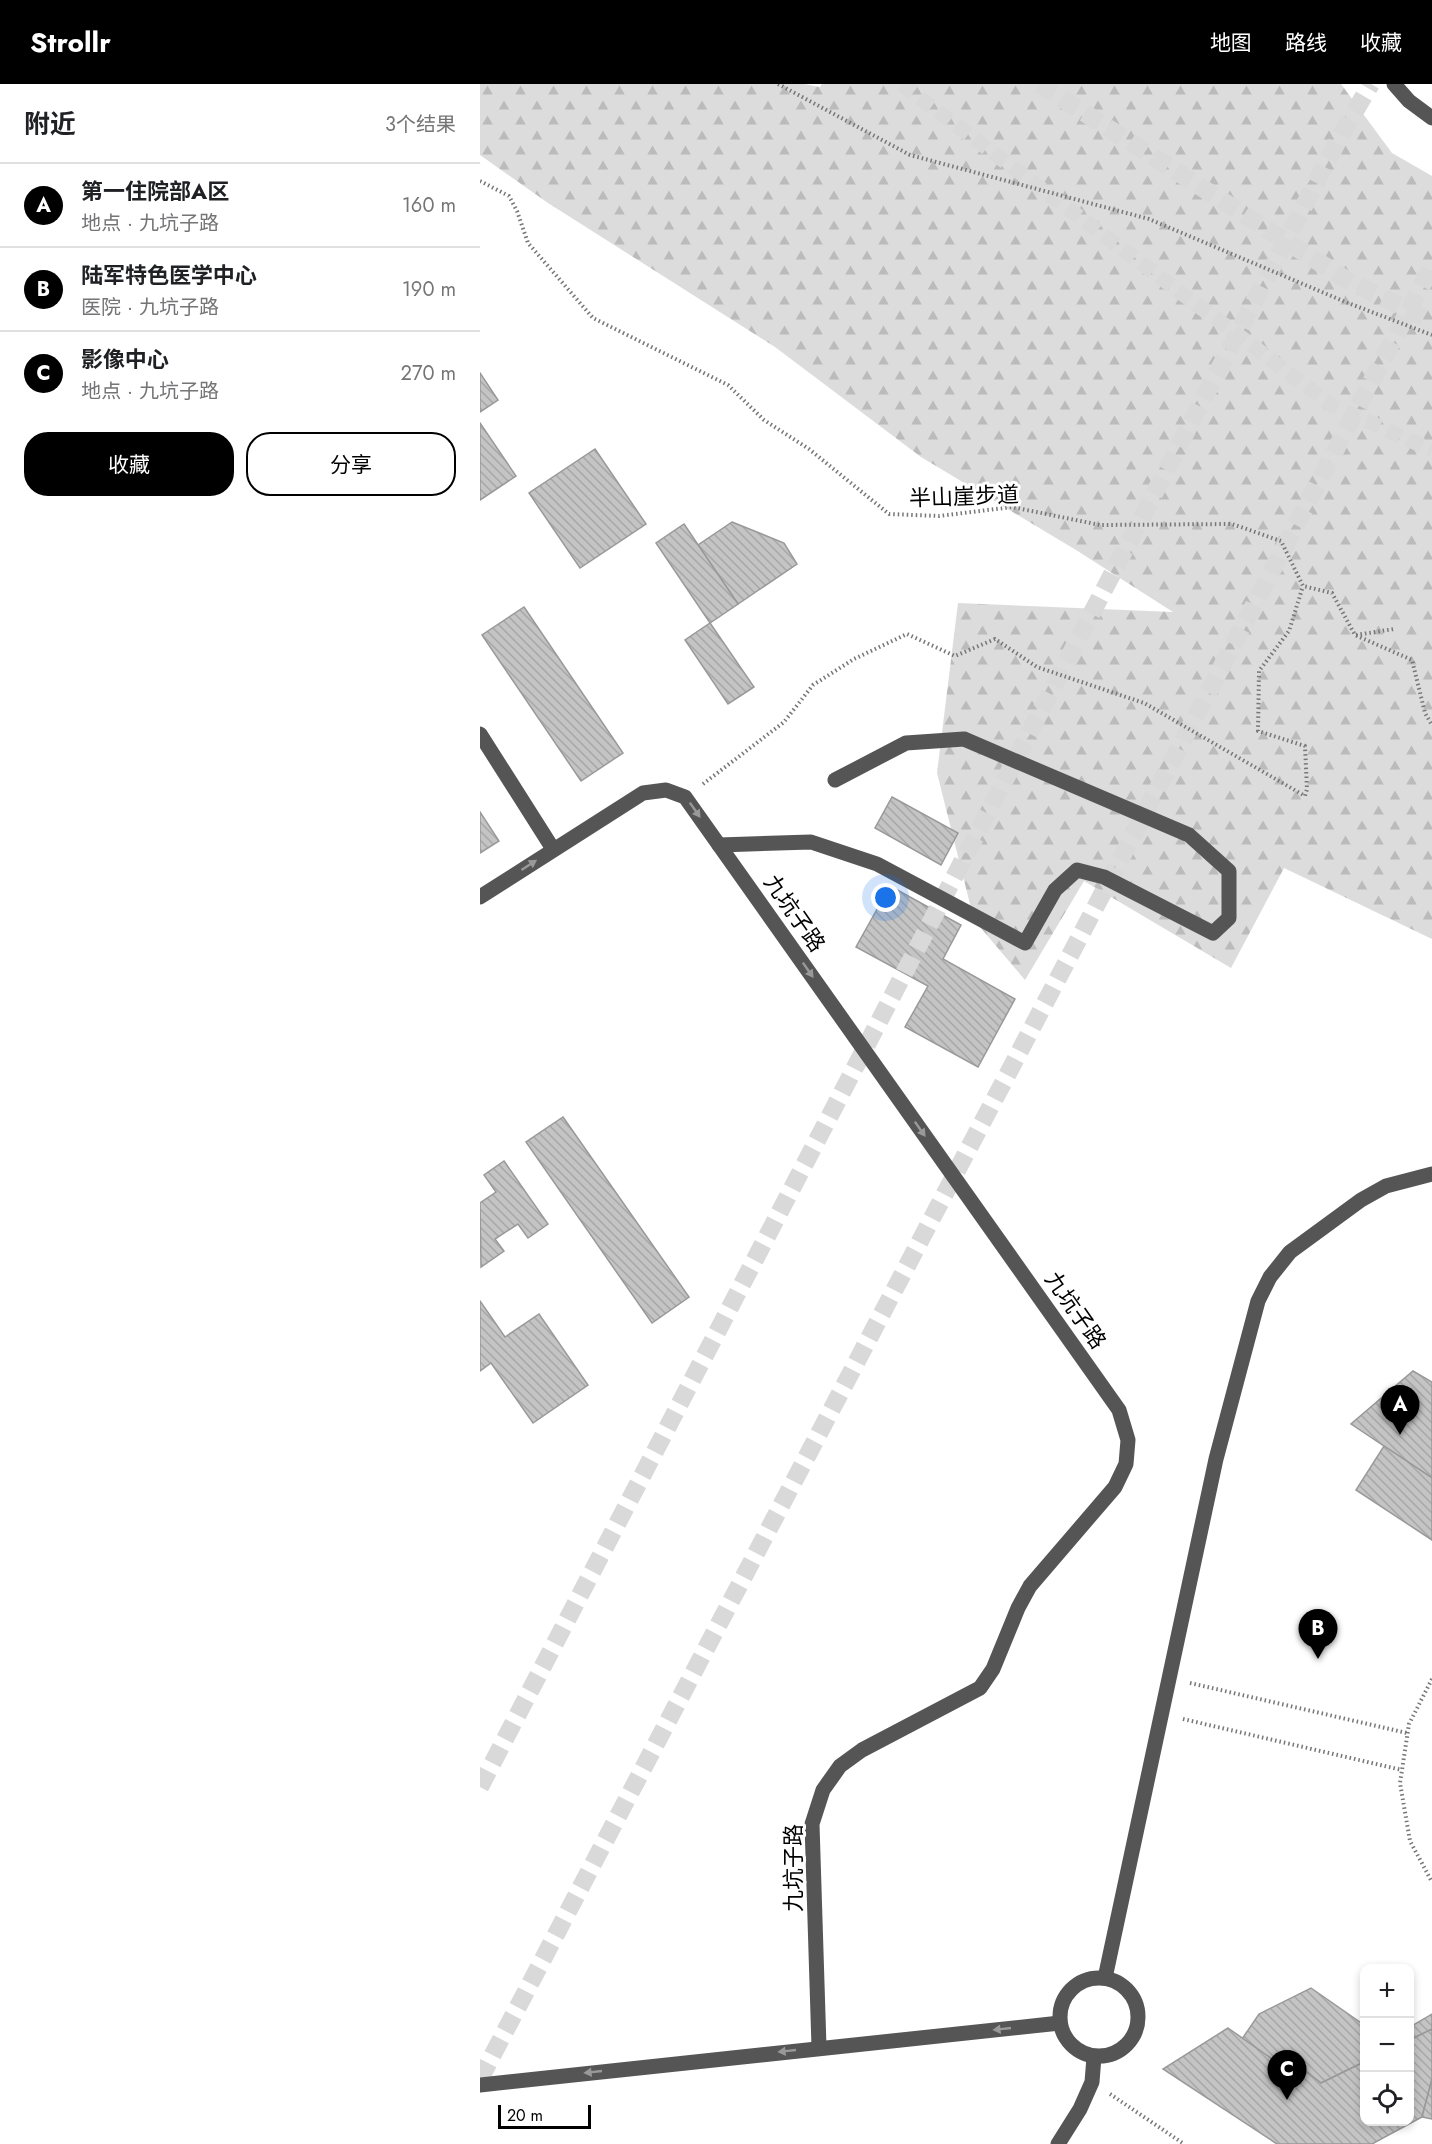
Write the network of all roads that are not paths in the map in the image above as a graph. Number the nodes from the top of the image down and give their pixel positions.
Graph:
1 (1394, 84) edge
2 (1432, 118) edge
3 (480, 734) edge
4 (835, 780) dead end
5 (719, 845) junction
6 (554, 849) junction
7 (480, 897) edge
8 (1432, 1174) edge
9 (1105, 1978) junction
10 (1060, 2023) junction
11 (819, 2047) junction
12 (1094, 2056) junction
13 (480, 2085) edge
14 (1058, 2144) edge

1 - 2 street
3 - 6 street
4 - 5 street
6 -> 5 street, 九坑子路
5 -> 11 street, 九坑子路
7 -> 6 street
8 - 9 street
9 - 10 street
9 - 12 street
10 -> 11 street
10 - 12 street
11 -> 13 street
12 - 14 street

